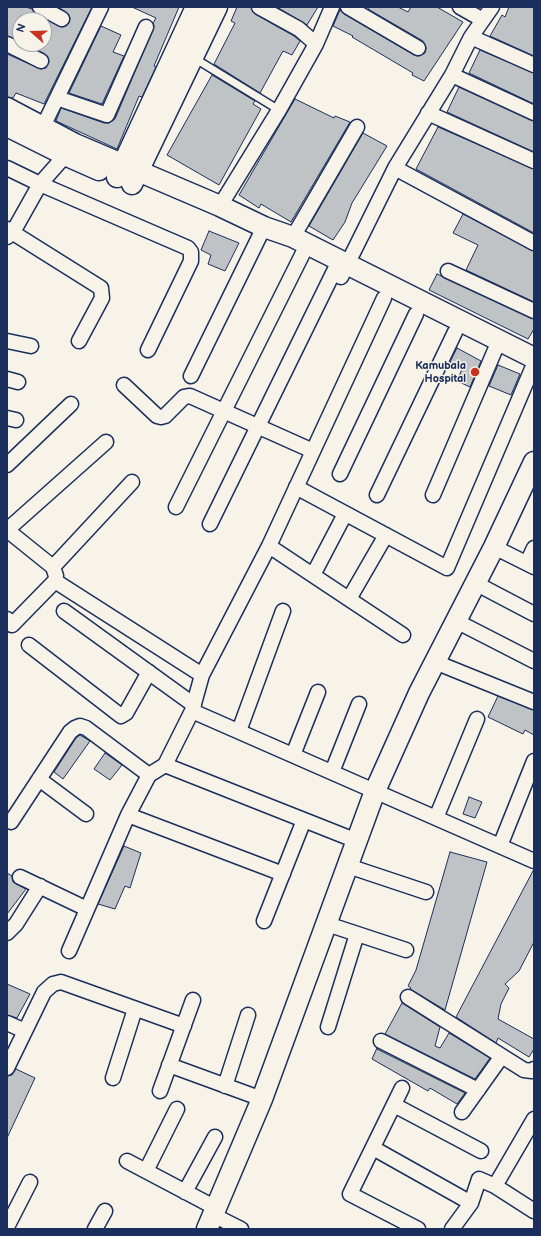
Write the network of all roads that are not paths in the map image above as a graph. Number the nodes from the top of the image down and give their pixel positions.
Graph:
1 (40, 7) edge
2 (101, 7) edge
3 (196, 7) edge
4 (218, 7) edge
5 (259, 7) edge
6 (332, 7) edge
7 (348, 7) edge
8 (460, 7) edge
9 (492, 7) edge
10 (62, 19) dead end
11 (483, 20) junction
12 (146, 26) dead end
13 (471, 37) junction
14 (7, 44) edge
15 (316, 44) junction
16 (418, 48) dead end
17 (194, 58) junction
18 (41, 61) dead end
19 (534, 65) edge
20 (452, 75) junction
21 (57, 98) junction
22 (7, 108) edge
23 (279, 110) junction
24 (428, 113) junction
25 (534, 113) edge
26 (7, 126) edge
27 (357, 126) dead end
28 (40, 134) junction
29 (70, 150) junction
30 (534, 161) edge
31 (7, 168) edge
32 (395, 168) junction
33 (128, 174) junction
34 (40, 184) junction
35 (220, 206) junction
36 (9, 232) edge
37 (262, 232) junction
38 (534, 243) edge
39 (301, 246) junction
40 (340, 269) junction
41 (448, 271) dead end
42 (384, 298) junction
43 (534, 311) edge
44 (416, 314) junction
45 (454, 332) junction
46 (7, 340) edge
47 (79, 341) dead end
48 (31, 346) dead end
49 (148, 350) dead end
50 (495, 350) junction
51 (533, 359) edge
52 (191, 376) dead end
53 (124, 385) dead end
54 (71, 404) dead end
55 (224, 412) junction
56 (258, 426) junction
57 (106, 442) dead end
58 (313, 451) junction
59 (7, 465) edge
60 (533, 468) edge
61 (340, 474) dead end
62 (132, 482) dead end
63 (296, 487) junction
64 (433, 494) dead end
65 (377, 495) dead end
66 (176, 507) dead end
67 (345, 514) junction
68 (210, 524) dead end
69 (7, 530) edge
70 (386, 535) junction
71 (269, 546) junction
72 (494, 547) junction
73 (534, 548) edge
74 (530, 565) edge
75 (54, 574) junction
76 (313, 575) junction
77 (475, 584) junction
78 (349, 599) junction
79 (64, 611) dead end
80 (283, 611) dead end
81 (534, 614) edge
82 (7, 620) edge
83 (456, 621) junction
84 (403, 635) dead end
85 (29, 645) dead end
86 (534, 661) edge
87 (435, 662) junction
88 (149, 672) junction
89 (202, 675) junction
90 (318, 692) dead end
91 (534, 702) edge
92 (359, 704) dead end
93 (193, 708) junction
94 (477, 719) dead end
95 (239, 731) junction
96 (293, 755) junction
97 (534, 761) edge
98 (165, 764) junction
99 (332, 772) junction
100 (149, 775) junction
101 (39, 779) junction
102 (375, 791) junction
103 (86, 814) dead end
104 (128, 815) junction
105 (436, 818) junction
106 (304, 820) junction
107 (11, 822) dead end
108 (357, 841) junction
109 (500, 846) junction
110 (534, 861) edge
111 (348, 866) junction
112 (283, 874) junction
113 (20, 876) dead end
114 (40, 886) junction
115 (426, 892) dead end
116 (87, 909) junction
117 (264, 921) dead end
118 (327, 924) junction
119 (7, 933) edge
120 (357, 934) junction
121 (406, 950) dead end
122 (69, 951) dead end
123 (408, 997) dead end
124 (193, 1000) dead end
125 (135, 1009) junction
126 (248, 1015) dead end
127 (7, 1023) edge
128 (184, 1026) junction
129 (328, 1027) dead end
130 (25, 1032) junction
131 (381, 1041) dead end
132 (502, 1056) junction
133 (169, 1066) junction
134 (7, 1068) edge
135 (534, 1069) edge
136 (113, 1078) dead end
137 (224, 1086) junction
138 (402, 1088) dead end
139 (478, 1090) junction
140 (160, 1092) dead end
141 (262, 1099) junction
142 (394, 1105) junction
143 (177, 1109) dead end
144 (462, 1112) dead end
145 (534, 1119) edge
146 (215, 1137) dead end
147 (373, 1148) junction
148 (481, 1151) dead end
149 (127, 1161) dead end
150 (146, 1171) junction
151 (30, 1182) dead end
152 (495, 1186) junction
153 (185, 1192) junction
154 (471, 1203) junction
155 (105, 1210) dead end
156 (534, 1211) edge
157 (212, 1217) edge
158 (7, 1228) edge
159 (95, 1229) edge
160 (241, 1229) edge
161 (418, 1229) edge
162 (452, 1229) edge

1 - 10 street
2 - 21 street
3 - 33 street
4 - 17 street
5 - 15 street
6 - 15 street
7 - 16 street
8 - 11 street
9 - 11 street
11 - 13 street
12 - 21 street
13 - 19 street
13 - 20 street
14 - 18 street
15 - 23 street
17 - 23 lane
17 - 33 street
20 - 24 street
20 - 25 street
21 - 28 street
22 - 28 street
23 - 35 street
24 - 30 street
24 - 32 street
26 - 28 street
27 - 39 street
28 - 29 street
29 - 33 street
29 - 34 street
31 - 34 street
32 - 38 street
32 - 40 street
33 - 35 street
33 - 37 street
34 - 36 street
34 - 49 street
35 - 37 street
36 - 47 street
37 - 39 street
37 - 52 street
39 - 40 street
39 - 55 street
40 - 42 street
40 - 51 street
40 - 56 street
41 - 43 street
42 - 44 street
42 - 58 street
44 - 45 street
44 - 61 street
45 - 50 street
45 - 65 street
46 - 48 street
50 - 51 street
50 - 64 street
51 - 70 street
53 - 55 street
54 - 59 street
55 - 56 street
55 - 66 street
56 - 58 street
56 - 68 street
57 - 69 street
58 - 63 street
60 - 72 street
62 - 75 street
63 - 67 street
63 - 71 street
67 - 70 street
67 - 76 street
69 - 75 street
70 - 78 street
71 - 76 street
71 - 89 street
72 - 74 street
72 - 77 street
73 - 74 street
75 - 82 street
75 - 89 street
76 - 78 street
77 - 81 street
77 - 83 street
78 - 84 street
79 - 88 street
80 - 95 street
83 - 86 street
83 - 87 street
85 - 88 street
87 - 91 street
87 - 102 street
88 - 93 street
89 - 93 street
90 - 96 street
92 - 99 street
93 - 95 street
93 - 98 street
94 - 105 street
95 - 96 street
96 - 99 street
97 - 109 street
98 - 100 street
98 - 106 street
99 - 102 street
100 - 101 street
100 - 104 street
101 - 103 street
101 - 107 street
102 - 105 street
102 - 108 street
104 - 112 street
104 - 116 street
105 - 109 street
106 - 108 street
106 - 112 street
108 - 111 street
109 - 110 street
111 - 115 street
111 - 118 street
112 - 117 street
113 - 114 street
114 - 116 street
114 - 119 street
116 - 122 street
118 - 120 street
118 - 141 street
120 - 121 street
120 - 129 street
123 - 132 street
124 - 128 street
125 - 128 street
125 - 130 street
125 - 136 street
126 - 137 street
127 - 130 street
128 - 133 street
130 - 134 street
131 - 139 street
132 - 135 street
132 - 139 street
133 - 137 street
133 - 140 street
137 - 141 street
138 - 142 street
139 - 144 street
141 - 157 street
142 - 147 street
142 - 148 street
143 - 150 street
145 - 152 street
146 - 153 street
147 - 154 street
147 - 161 street
149 - 150 street
150 - 153 street
151 - 158 street
152 - 154 street
152 - 156 street
153 - 157 street
154 - 162 street
155 - 159 street
157 - 160 street

